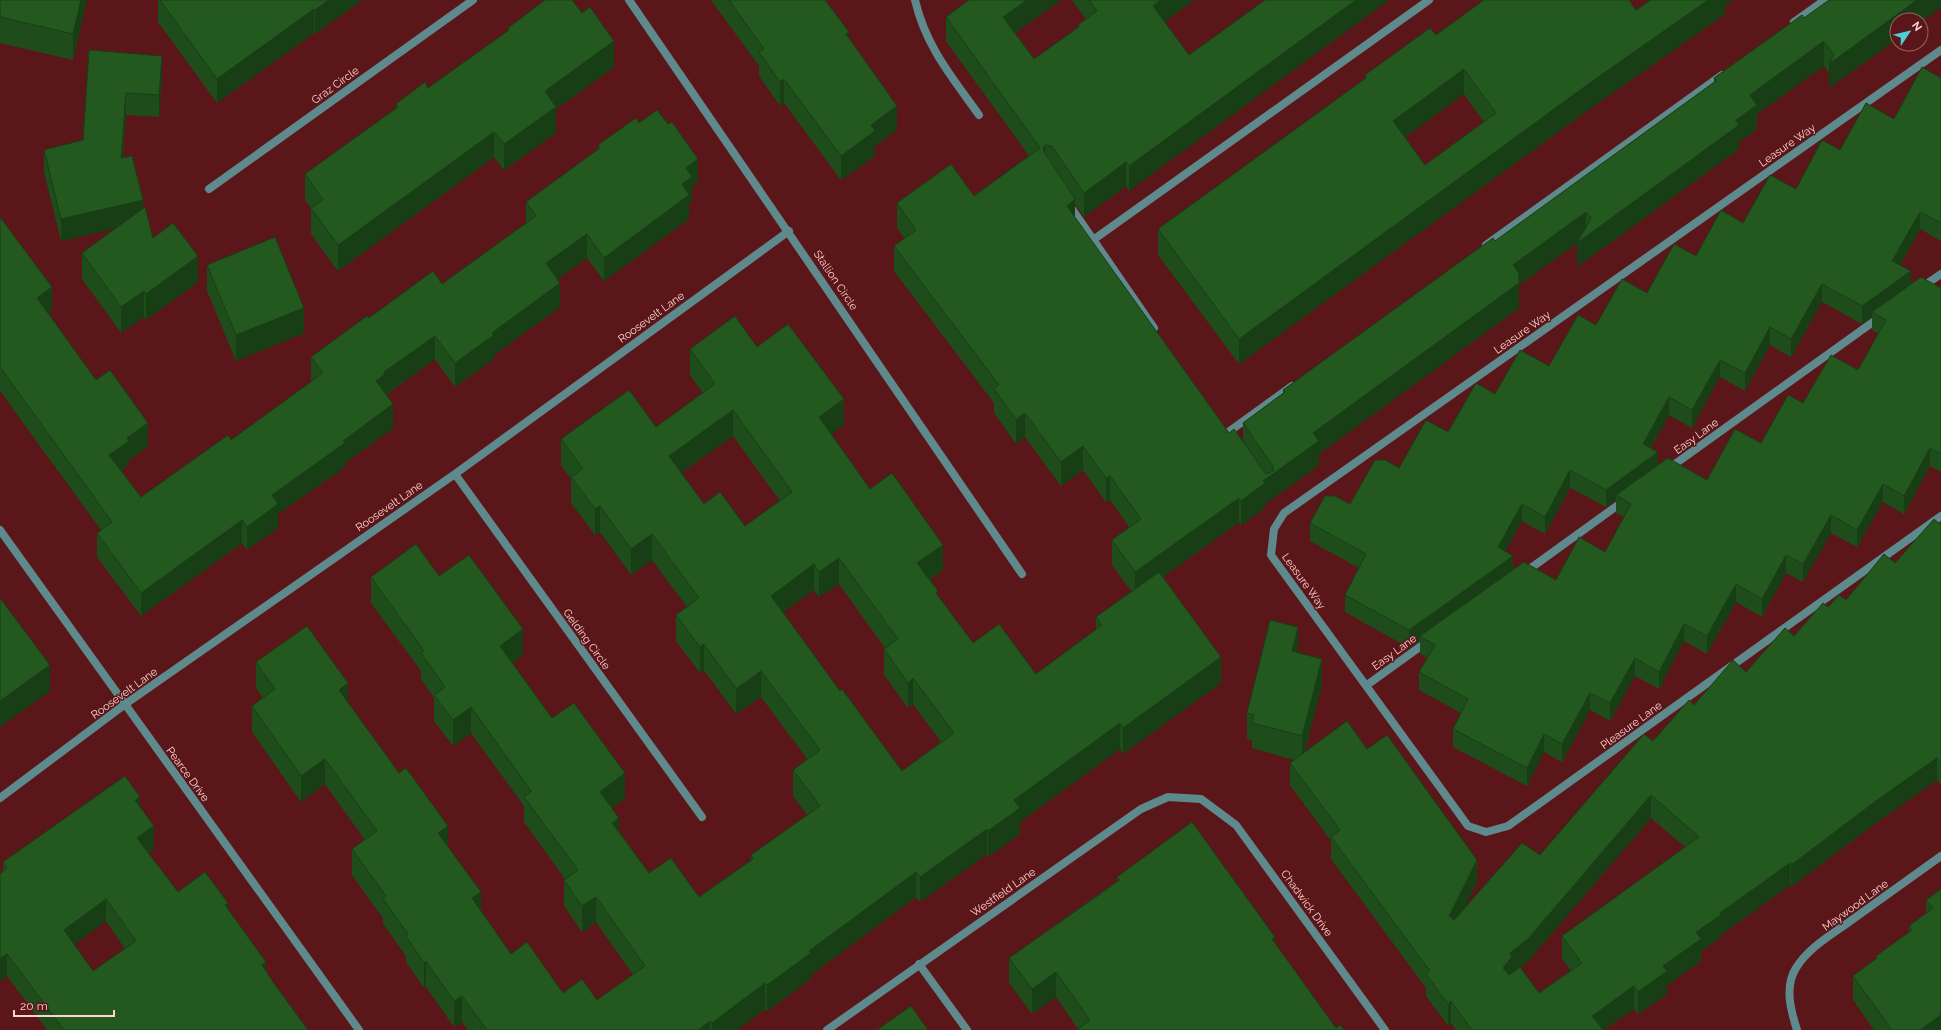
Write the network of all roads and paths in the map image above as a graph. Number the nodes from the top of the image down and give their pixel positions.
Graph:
1 (473, 0) edge
2 (629, 0) edge
3 (915, 0) edge
4 (1429, 0) edge
5 (1825, 0) edge
6 (1786, 28) edge
7 (1941, 50) edge
8 (1728, 70) edge
9 (979, 115) dead end
10 (209, 188) dead end
11 (1066, 200) edge
12 (789, 231) junction
13 (1093, 240) junction
14 (1478, 252) edge
15 (1941, 274) edge
16 (1915, 292) edge
17 (1889, 311) edge
18 (1160, 336) edge
19 (1297, 382) edge
20 (1226, 433) edge
21 (1664, 472) edge
22 (454, 474) junction
23 (1631, 496) edge
24 (1941, 516) edge
25 (0, 530) edge
26 (1022, 574) dead end
27 (1515, 579) edge
28 (1438, 634) edge
29 (1367, 685) junction
30 (124, 705) junction
31 (0, 798) edge
32 (1201, 799) joint
33 (702, 817) dead end
34 (1941, 856) edge
35 (919, 964) junction
36 (359, 1030) edge
37 (827, 1030) edge
38 (967, 1030) edge
39 (1386, 1030) edge
40 (1797, 1030) edge

1 - 10 street, Graz Circle
2 - 12 street, Stallion Circle
3 - 9 street
4 - 13 street
5 - 6 street
7 - 29 street, Leasure Way
8 - 14 street
11 - 13 street
12 - 22 street, Roosevelt Lane
12 - 26 street, Stallion Circle
13 - 18 street
15 - 16 street
17 - 21 street, Easy Lane
19 - 20 street
22 - 30 street, Roosevelt Lane
22 - 33 street, Gelding Circle
23 - 27 street
24 - 29 street, Pleasure Lane
25 - 30 street, Pearce Drive
28 - 29 street, Easy Lane
30 - 31 street, Roosevelt Lane
30 - 36 street, Pearce Drive
32 - 35 street, Westfield Lane
32 - 39 street, Chadwick Drive
34 - 40 street, Maywood Lane
35 - 37 street, Westfield Lane
35 - 38 street

